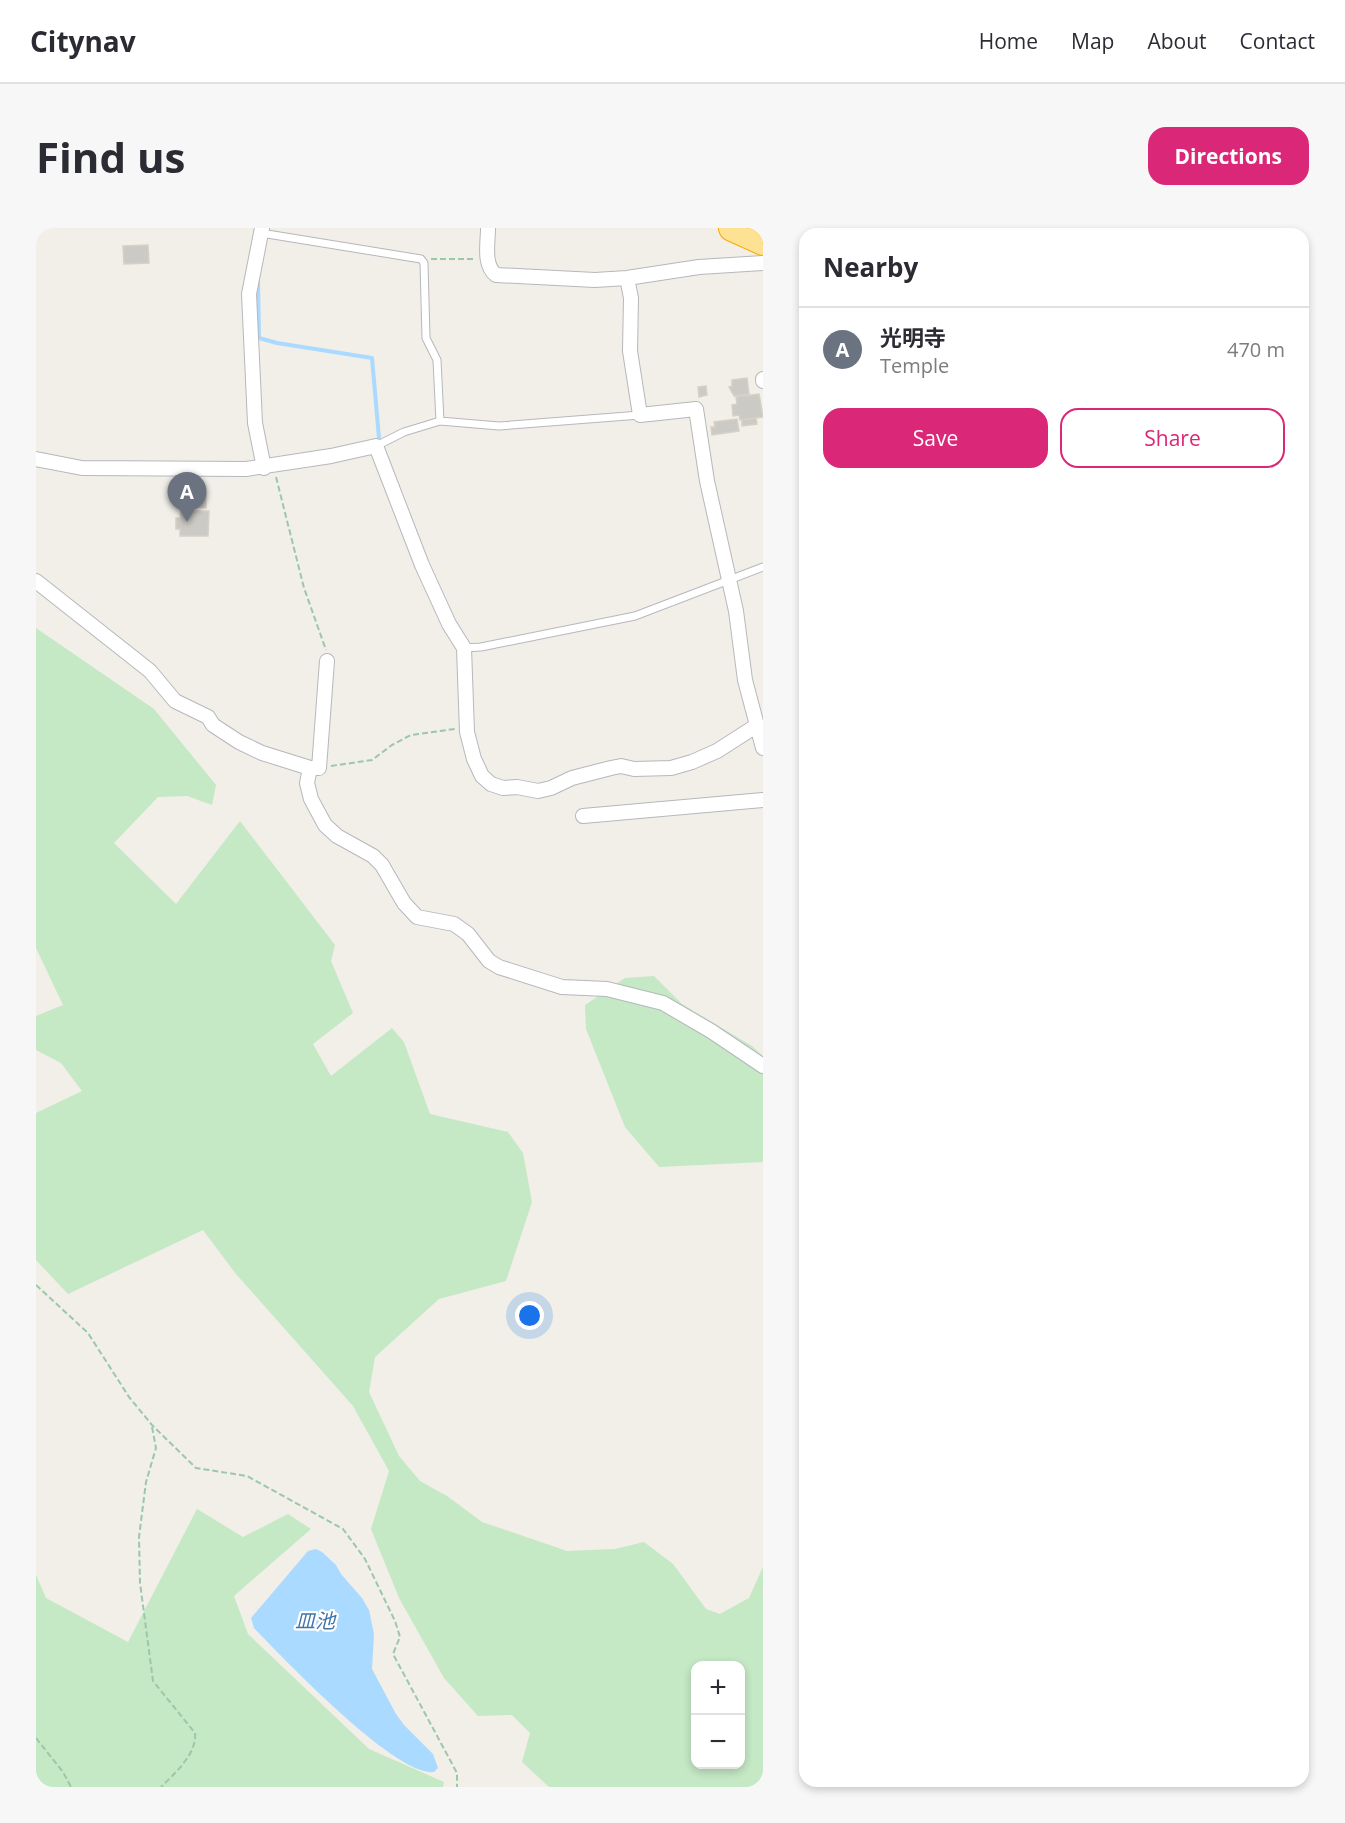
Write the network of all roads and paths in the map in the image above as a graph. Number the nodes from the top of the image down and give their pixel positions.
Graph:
1 (488, 228) edge
2 (732, 228) edge
3 (261, 231) edge
4 (763, 242) edge
5 (421, 259) junction
6 (488, 259) junction
7 (763, 263) edge
8 (627, 278) junction
9 (640, 415) junction
10 (440, 421) junction
11 (376, 446) junction
12 (36, 459) edge
13 (267, 467) junction
14 (763, 567) edge
15 (730, 580) junction
16 (36, 581) edge
17 (464, 648) junction
18 (327, 661) joint
19 (756, 726) junction
20 (467, 729) junction
21 (763, 746) edge
22 (314, 768) junction
23 (763, 800) edge
24 (583, 816) dead end
25 (763, 1066) edge
26 (36, 1285) edge
27 (152, 1425) junction
28 (36, 1738) edge
29 (71, 1787) edge
30 (161, 1787) edge
31 (457, 1787) edge

1 - 6 street
2 - 4 highway
3 - 5 lane
3 - 13 street
5 - 6 path
5 - 10 lane
6 - 8 street
7 - 8 street
8 - 9 street
9 - 10 lane
9 - 15 street
10 - 11 lane
11 - 13 street
11 - 17 street
12 - 13 street
13 - 18 path
14 - 15 lane
15 - 17 lane
15 - 19 street
16 - 22 street
17 - 20 street
18 - 22 street
19 - 20 street
19 - 21 street
20 - 22 path
22 - 25 street
23 - 24 street
26 - 27 path
27 - 30 path
27 - 31 path
28 - 29 path

